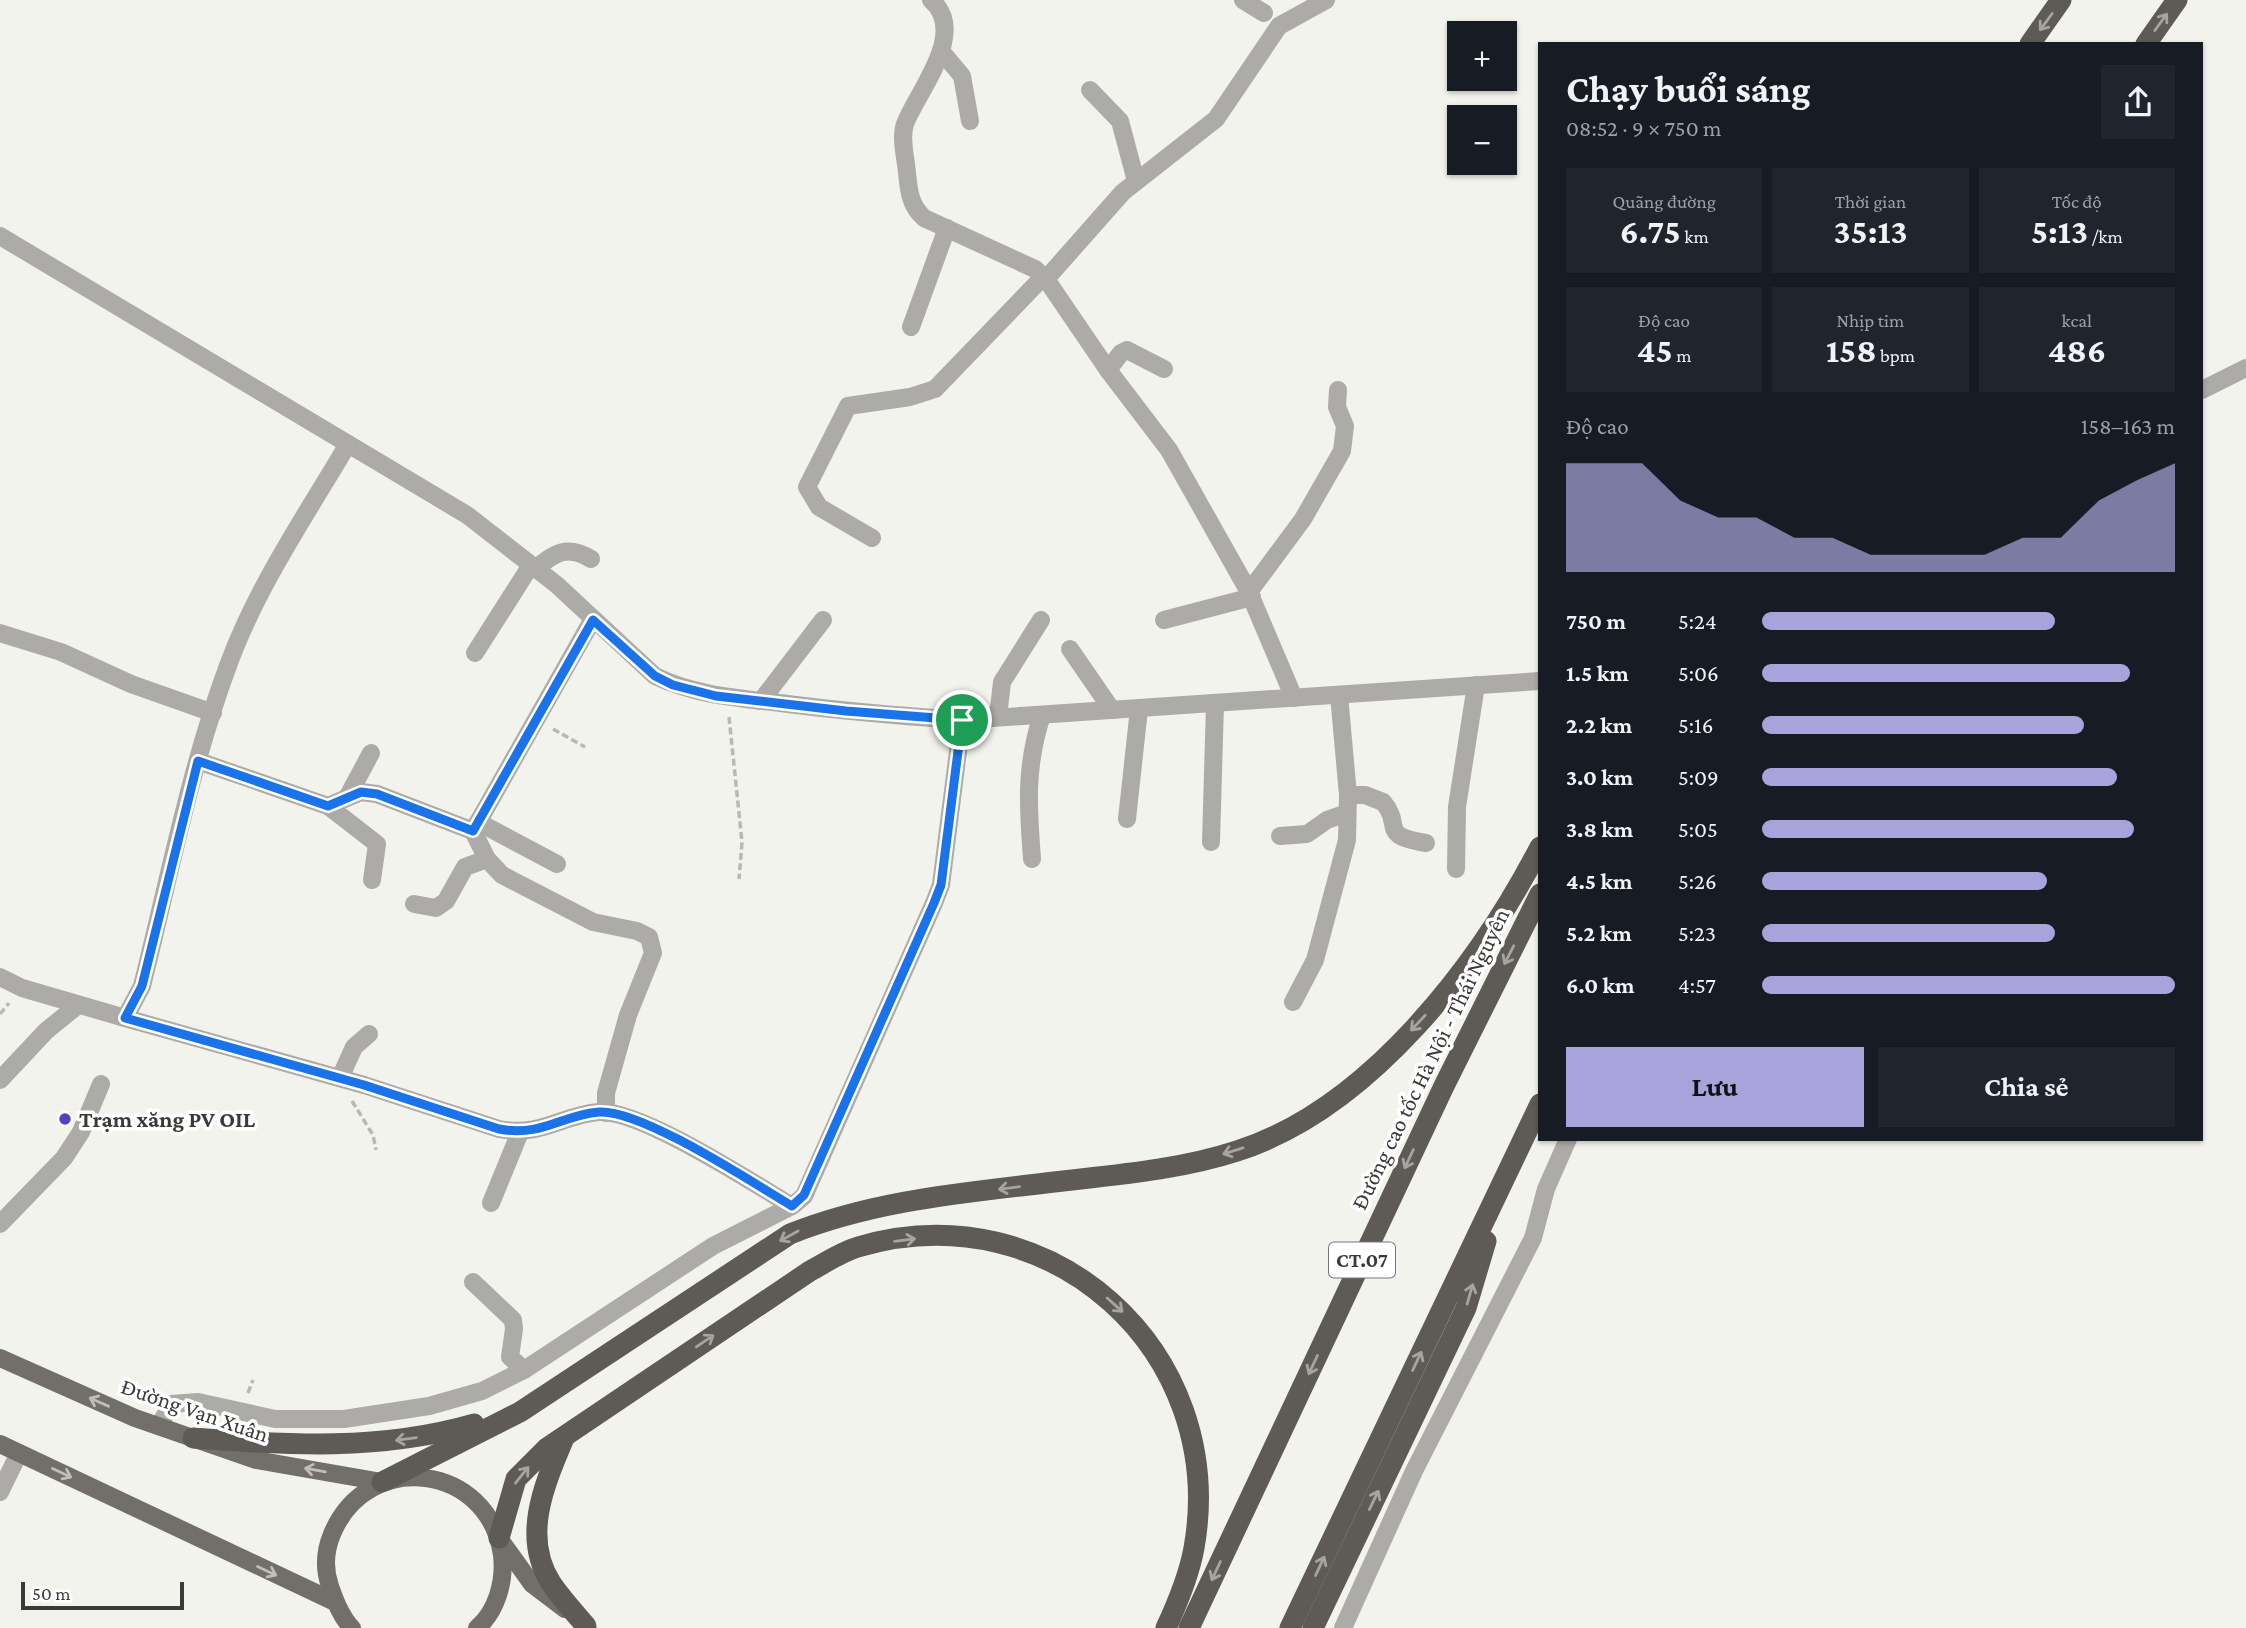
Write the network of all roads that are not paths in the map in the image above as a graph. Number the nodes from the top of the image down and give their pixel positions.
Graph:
1 (931, 0) edge
2 (1244, 0) edge
3 (1325, 0) edge
4 (2061, 0) edge
5 (2177, 0) edge
6 (1271, 19) junction
7 (2031, 42) edge
8 (2147, 42) edge
9 (940, 51) junction
10 (1090, 90) dead end
11 (970, 121) dead end
12 (1136, 181) junction
13 (947, 228) junction
14 (0, 236) edge
15 (1045, 278) junction
16 (911, 327) dead end
17 (2246, 368) edge
18 (1164, 369) dead end
19 (1108, 370) junction
20 (1338, 390) dead end
21 (2203, 390) edge
22 (348, 444) junction
23 (872, 538) dead end
24 (591, 559) dead end
25 (533, 567) junction
26 (1251, 594) junction
27 (593, 620) junction
28 (1041, 620) dead end
29 (1164, 620) dead end
30 (823, 621) dead end
31 (0, 634) edge
32 (1070, 649) dead end
33 (475, 653) dead end
34 (1538, 681) edge
35 (1476, 685) junction
36 (1339, 695) junction
37 (1294, 698) junction
38 (761, 701) junction
39 (1215, 704) junction
40 (1139, 709) junction
41 (1112, 710) junction
42 (213, 713) junction
43 (1042, 715) junction
44 (994, 718) junction
45 (962, 720) junction
46 (371, 753) dead end
47 (198, 761) junction
48 (348, 796) junction
49 (1348, 804) junction
50 (328, 806) junction
51 (1128, 819) dead end
52 (476, 827) junction
53 (1280, 835) dead end
54 (1211, 842) dead end
55 (1426, 843) dead end
56 (1538, 851) edge
57 (487, 859) junction
58 (1032, 859) dead end
59 (557, 864) dead end
60 (1456, 869) dead end
61 (372, 880) dead end
62 (1538, 898) edge
63 (414, 904) dead end
64 (0, 977) edge
65 (1293, 1002) dead end
66 (79, 1004) junction
67 (125, 1018) junction
68 (369, 1034) dead end
69 (0, 1080) edge
70 (345, 1080) junction
71 (101, 1084) dead end
72 (1538, 1108) edge
73 (606, 1113) junction
74 (520, 1132) junction
75 (1567, 1141) edge
76 (1504, 1177) junction
77 (491, 1203) dead end
78 (792, 1206) junction
79 (0, 1224) edge
80 (473, 1282) dead end
81 (0, 1358) edge
82 (524, 1370) junction
83 (520, 1412) junction
84 (159, 1426) junction
85 (566, 1435) junction
86 (193, 1438) junction
87 (0, 1444) edge
88 (19, 1453) junction
89 (382, 1482) junction
90 (0, 1492) edge
91 (499, 1538) junction
92 (335, 1602) junction
93 (588, 1627) edge
94 (352, 1628) edge
95 (477, 1628) edge
96 (1166, 1628) edge
97 (1189, 1628) edge
98 (1290, 1628) edge
99 (1313, 1628) edge
100 (1343, 1628) edge

1 - 9 street
2 - 6 street
3 - 6 street
4 -> 7 highway
8 -> 5 highway
6 - 12 street
9 - 11 street
9 - 13 street
10 - 12 street
12 - 15 street
13 - 15 street
13 - 16 street
14 - 22 street
15 - 19 street
15 - 23 street
17 - 21 street
18 - 19 street
19 - 26 street
20 - 26 street
22 - 25 street
22 - 42 street
24 - 25 street
25 - 27 street
25 - 33 street
26 - 29 street
26 - 37 street
27 - 38 street
27 - 52 street
28 - 44 street
30 - 38 street
31 - 42 street
32 - 41 street
34 - 35 street
35 - 36 street
35 - 60 street
36 - 37 street
36 - 49 street
37 - 39 street
38 - 45 street
39 - 40 street
39 - 54 street
40 - 41 street
40 - 51 street
41 - 43 street
42 - 47 street
43 - 44 street
43 - 58 street
44 - 45 street
45 - 78 street
46 - 48 street
47 - 50 street
47 - 67 street
48 - 50 street
48 - 52 street
49 - 53 street
49 - 55 street
49 - 65 street
50 - 61 street
52 - 57 street
52 - 59 street
56 -> 83 highway
57 - 63 street
57 - 73 street
62 -> 97 highway, Đường cao tốc Hà Nội - Thái Nguyên / CT.07
64 - 66 street
66 - 67 street
66 - 69 street
67 - 70 street
68 - 70 street
70 - 74 street
71 - 79 street
72 - 76 highway
73 - 74 street
73 - 78 street
74 - 77 street
75 - 100 street
98 -> 76 highway
99 -> 76 highway
78 - 82 street
80 - 82 street
84 -> 81 main road, Đường Vạn Xuân
82 - 84 street
83 -> 86 highway
83 - 89 highway
84 - 86 main road, Đường Vạn Xuân
91 -> 85 highway
85 - 93 highway
85 -> 96 highway
89 -> 86 main road, Đường Vạn Xuân
87 - 88 main road
88 - 90 street
88 -> 92 main road
89 - 91 main road
89 - 92 main road
91 - 93 main road
91 - 95 main road
92 - 94 main road

